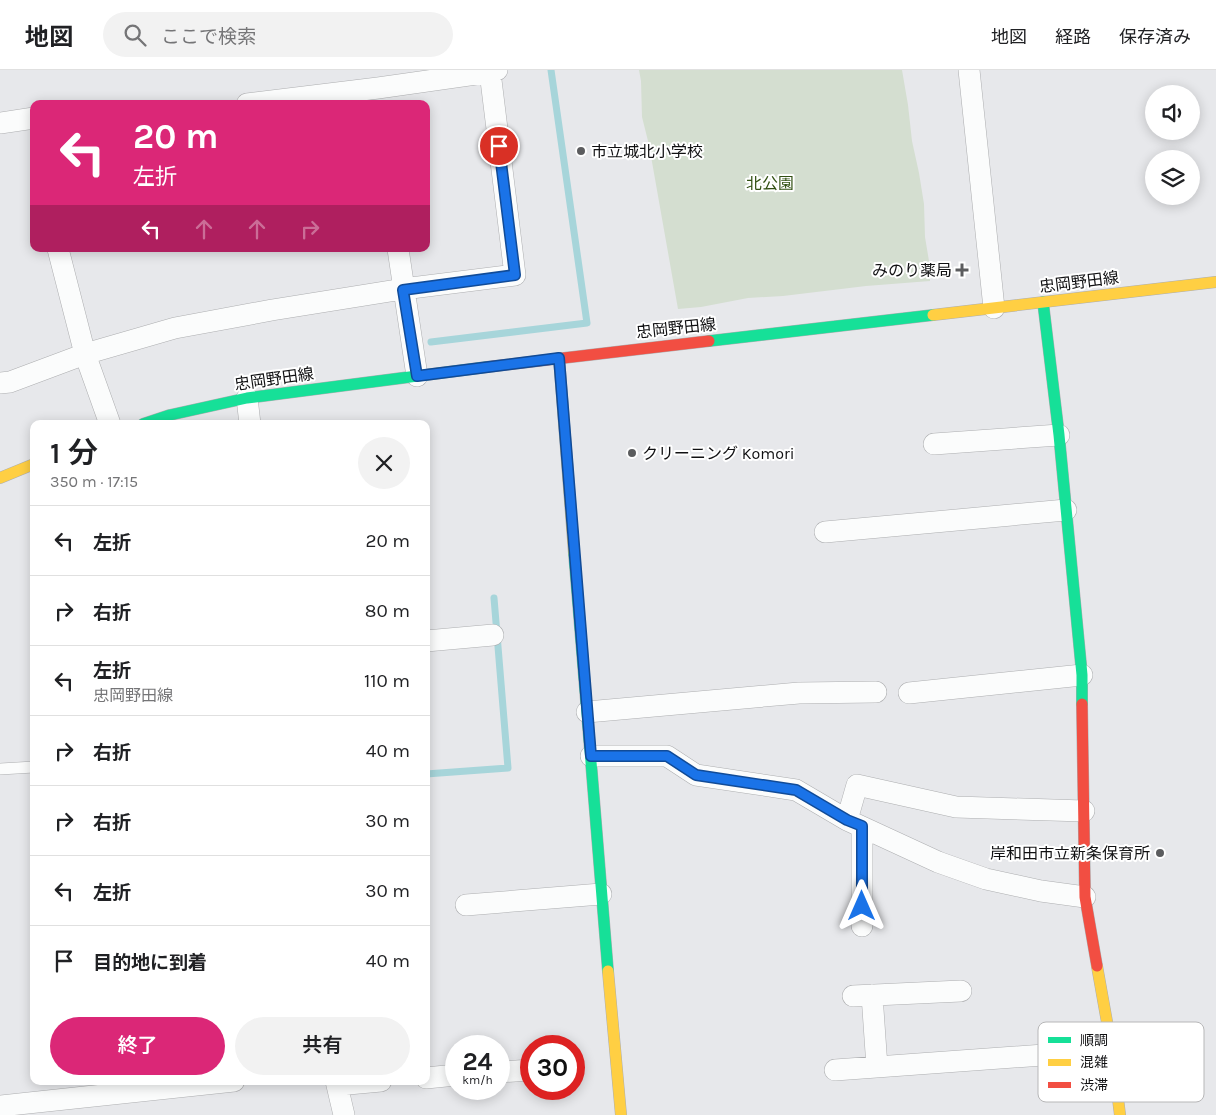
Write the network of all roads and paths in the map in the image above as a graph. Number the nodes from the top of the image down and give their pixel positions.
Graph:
1 (969, 70) edge
2 (493, 71) edge
3 (379, 96) edge
4 (313, 100) edge
5 (30, 119) edge
6 (0, 123) edge
7 (59, 252) edge
8 (398, 252) edge
9 (1216, 282) edge
10 (403, 290) junction
11 (1043, 302) junction
12 (994, 308) junction
13 (86, 354) junction
14 (559, 358) junction
15 (417, 376) junction
16 (0, 383) edge
17 (247, 398) junction
18 (109, 420) edge
19 (155, 420) edge
20 (250, 420) edge
21 (1059, 435) junction
22 (934, 444) dead end
23 (30, 466) edge
24 (0, 478) edge
25 (1066, 510) junction
26 (824, 532) dead end
27 (493, 635) dead end
28 (430, 641) edge
29 (1082, 675) junction
30 (876, 692) dead end
31 (909, 693) dead end
32 (587, 712) junction
33 (591, 756) junction
34 (30, 766) edge
35 (0, 769) edge
36 (1084, 811) junction
37 (854, 823) junction
38 (601, 894) junction
39 (1085, 897) junction
40 (466, 905) dead end
41 (862, 926) dead end
42 (960, 991) dead end
43 (1107, 1022) edge
44 (1038, 1055) edge
45 (877, 1067) junction
46 (835, 1070) dead end
47 (445, 1076) edge
48 (430, 1078) edge
49 (168, 1085) edge
50 (337, 1085) edge
51 (152, 1086) edge
52 (1118, 1102) edge
53 (0, 1106) edge
54 (344, 1115) edge
55 (621, 1115) edge
56 (1120, 1115) edge

1 - 12 street
2 - 3 street
2 - 10 street
3 - 4 street
5 - 6 street
7 - 13 street
8 - 10 street
9 - 11 street, 忠岡野田線
10 - 13 street
10 - 15 street
11 - 12 street, 忠岡野田線
11 - 21 street
12 - 14 street, 忠岡野田線
13 - 16 street
13 - 18 street
14 - 15 street, 忠岡野田線
14 - 32 street
15 - 17 street, 忠岡野田線
17 - 19 street, 忠岡野田線
17 - 20 street
21 - 22 street
21 - 25 street
23 - 24 street
25 - 26 street
25 - 29 street
27 - 28 street
29 - 31 street
29 - 36 street
30 - 32 street
32 - 33 street
33 - 37 street
33 - 38 street
34 - 35 lane
36 - 37 street
36 - 39 street
37 - 39 street
37 - 41 street
38 - 40 street
38 - 55 street
39 - 43 street
42 - 45 street
44 - 45 street
45 - 46 street
47 - 48 street
49 - 51 street
50 - 54 street
51 - 53 street
52 - 56 street

